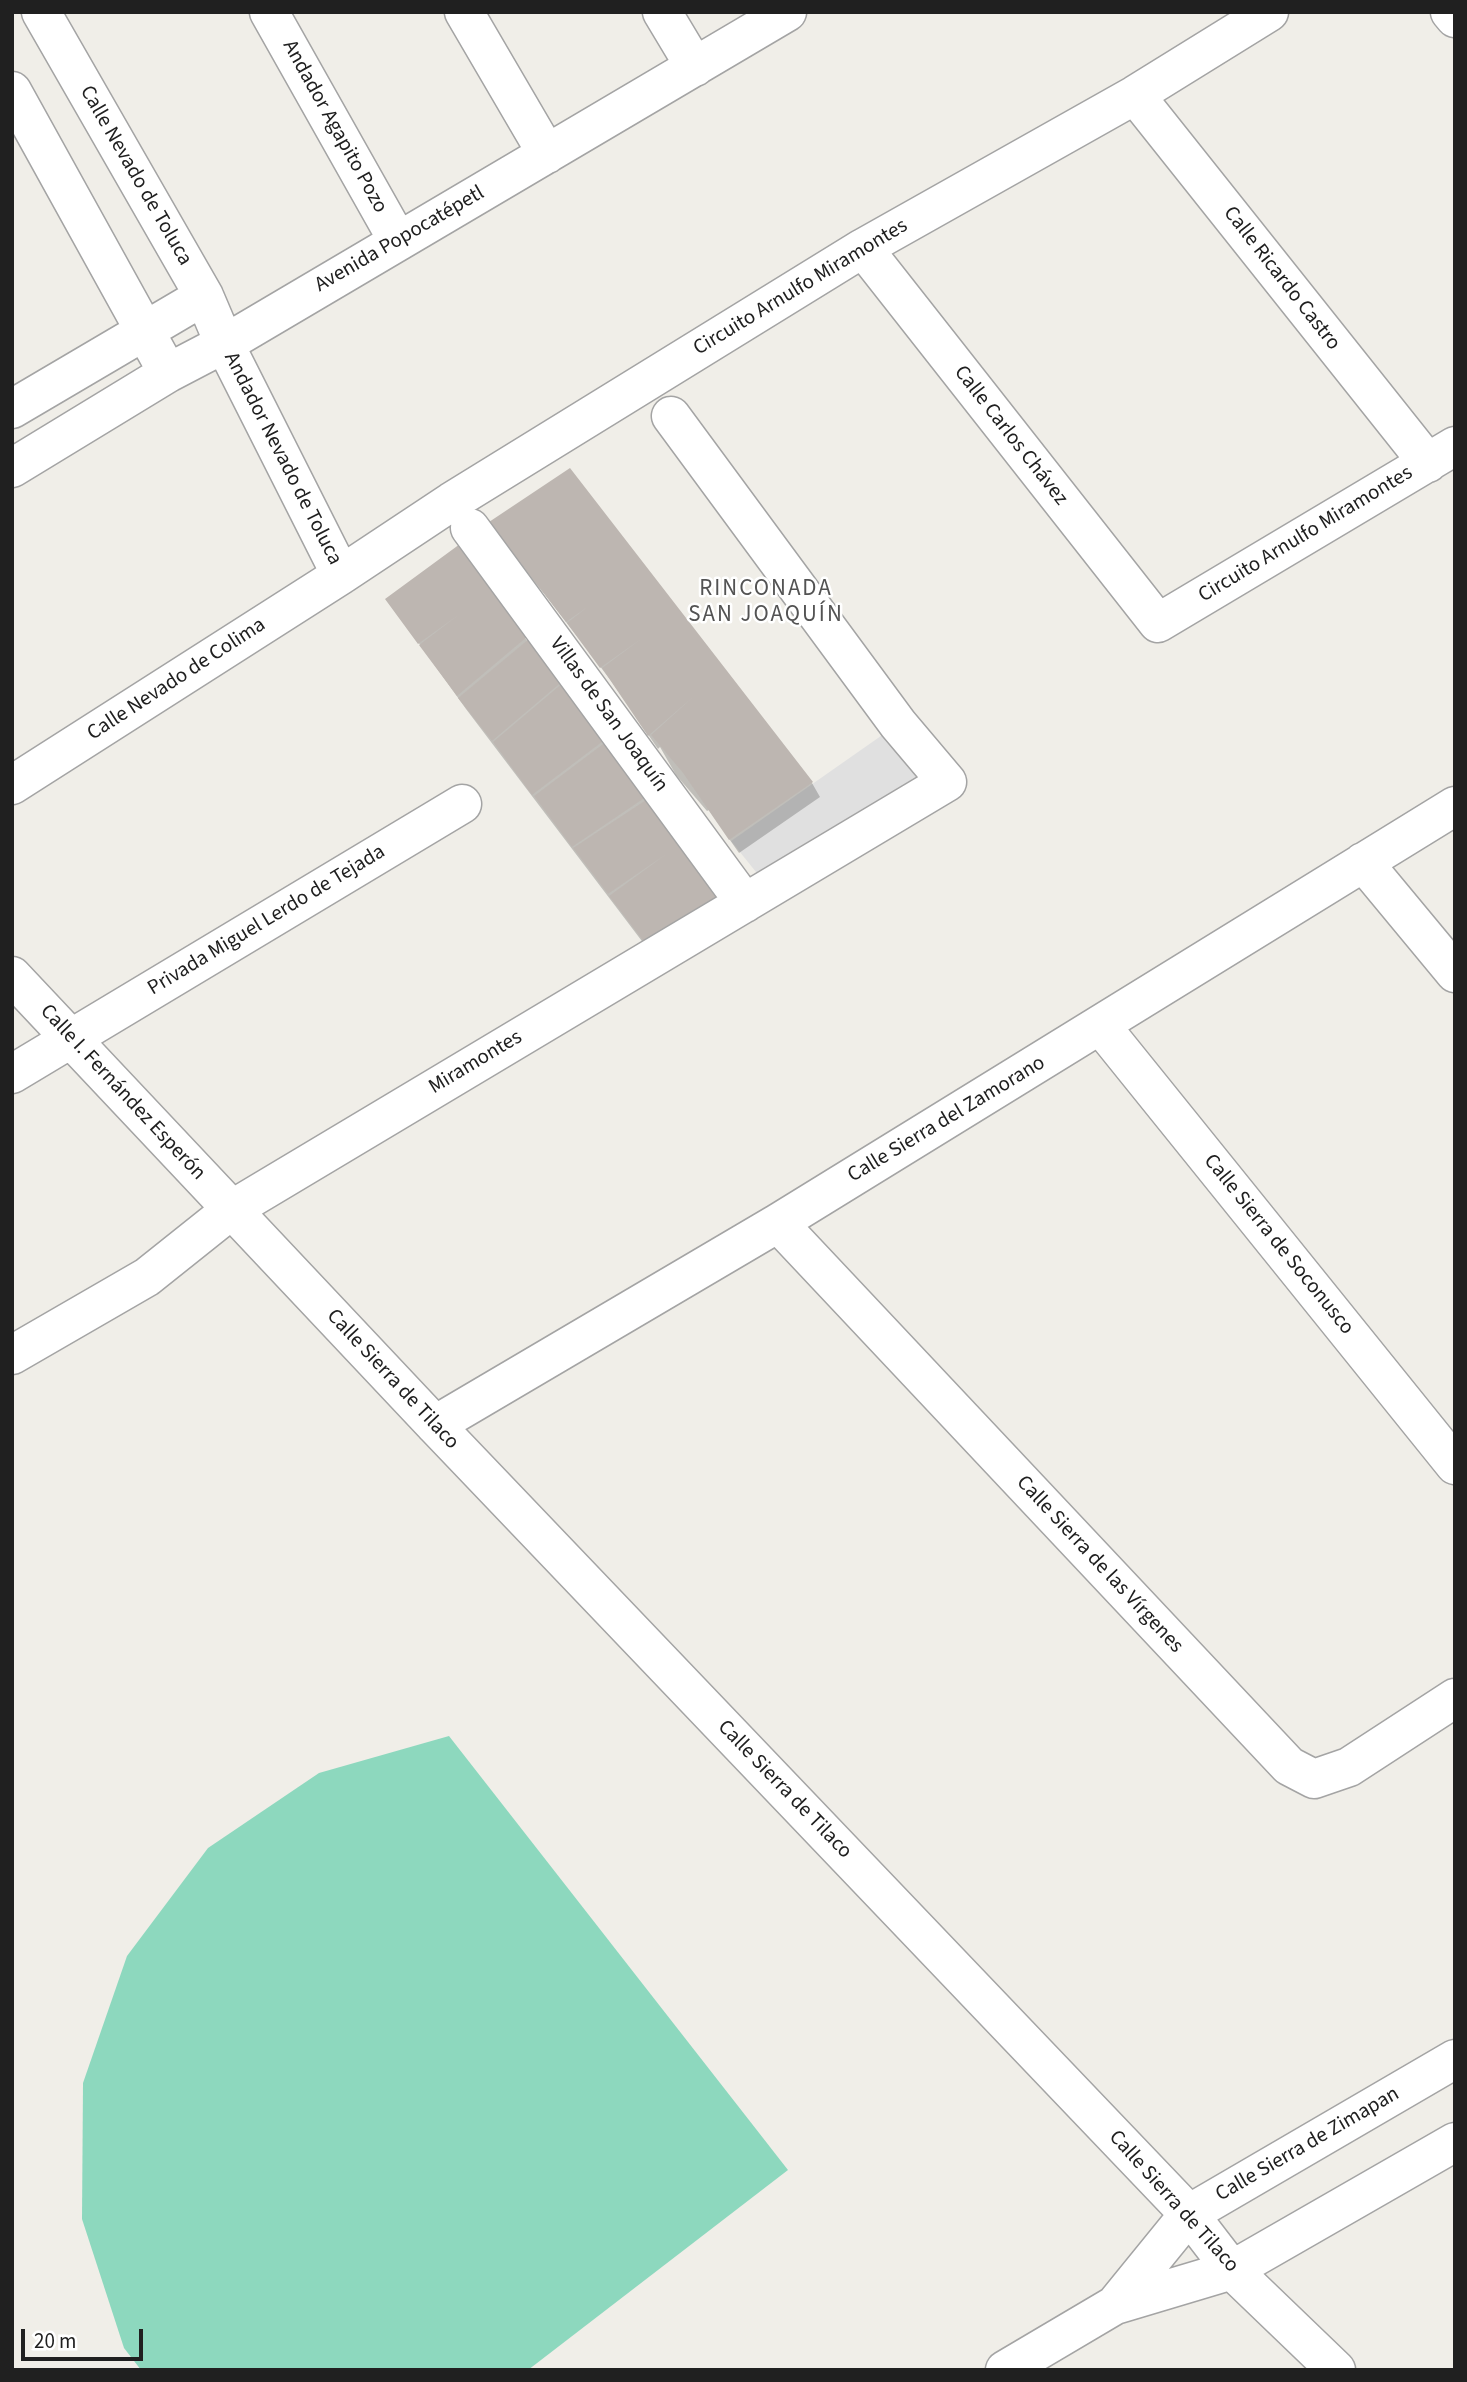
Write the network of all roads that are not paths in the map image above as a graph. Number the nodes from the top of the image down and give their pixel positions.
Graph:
1 (41, 12) edge
2 (269, 12) edge
3 (464, 12) edge
4 (662, 12) edge
5 (787, 12) edge
6 (1269, 12) edge
7 (1450, 12) edge
8 (1455, 18) edge
9 (695, 67) junction
10 (12, 91) edge
11 (1135, 95) junction
12 (547, 154) junction
13 (398, 241) junction
14 (863, 248) junction
15 (204, 296) junction
16 (145, 331) junction
17 (223, 343) junction
18 (168, 373) junction
19 (12, 409) edge
20 (671, 416) dead end
21 (1441, 454) edge
22 (12, 468) edge
23 (470, 528) dead end
24 (341, 575) junction
25 (1158, 623) joint
26 (12, 785) edge
27 (463, 804) dead end
28 (1455, 806) edge
29 (1363, 862) junction
30 (745, 902) junction
31 (1455, 974) edge
32 (12, 976) edge
33 (1101, 1026) junction
34 (71, 1038) junction
35 (12, 1074) edge
36 (231, 1210) junction
37 (778, 1223) junction
38 (12, 1354) edge
39 (435, 1425) junction
40 (1455, 1465) edge
41 (1455, 1698) edge
42 (1455, 2059) edge
43 (1455, 2142) edge
44 (1189, 2214) junction
45 (1232, 2270) junction
46 (1115, 2305) junction
47 (1005, 2370) edge
48 (1336, 2370) edge

1 - 15 street, Calle Nevado de Toluca
2 - 13 street, Andador Agapito Pozo
3 - 12 street
4 - 9 street
5 - 9 street, Avenida Popocatépetl
6 - 11 street, Circuito Arnulfo Miramontes
7 - 8 street
9 - 12 street, Avenida Popocatépetl
10 - 16 street
11 - 14 street, Circuito Arnulfo Miramontes
11 - 21 street, Calle Ricardo Castro
12 - 13 street, Avenida Popocatépetl
13 - 17 street, Avenida Popocatépetl
14 - 24 street, Circuito Arnulfo Miramontes
14 - 25 street, Calle Carlos Chávez
15 - 16 street
15 - 17 street, Calle Nevado de Toluca
16 - 18 street
16 - 19 street
17 - 18 street, Avenida Popocatépetl
17 - 24 street, Andador Nevado de Toluca
18 - 22 street, Avenida Popocatépetl
20 - 30 street, Miramontes
21 - 25 street, Circuito Arnulfo Miramontes
23 - 30 street, Villas de San Joaquín
24 - 26 street, Calle Nevado de Colima
27 - 34 street, Privada Miguel Lerdo de Tejada
28 - 29 street, Calle Sierra del Zamorano
29 - 31 street
29 - 33 street, Calle Sierra del Zamorano
30 - 36 street, Miramontes
32 - 34 street, Calle I. Fernández Esperón
33 - 37 street, Calle Sierra del Zamorano
33 - 40 street, Calle Sierra de Soconusco
34 - 35 street, Privada Miguel Lerdo de Tejada
34 - 36 street, Calle I. Fernández Esperón
36 - 38 street, Miramontes
36 - 39 street, Calle Sierra de Tilaco
37 - 39 street, Calle Sierra del Zamorano
37 - 41 street, Calle Sierra de las Vírgenes
39 - 44 street, Calle Sierra de Tilaco
42 - 44 street, Calle Sierra de Zimapan
43 - 45 street, Calle Sierra de Zimapan
44 - 45 street, Calle Sierra de Tilaco
44 - 46 street, Calle Sierra de Zimapan
45 - 46 street, Calle Sierra de Zimapan
45 - 48 street, Calle Sierra de Tilaco
46 - 47 street, Calle Sierra de Zimapan

